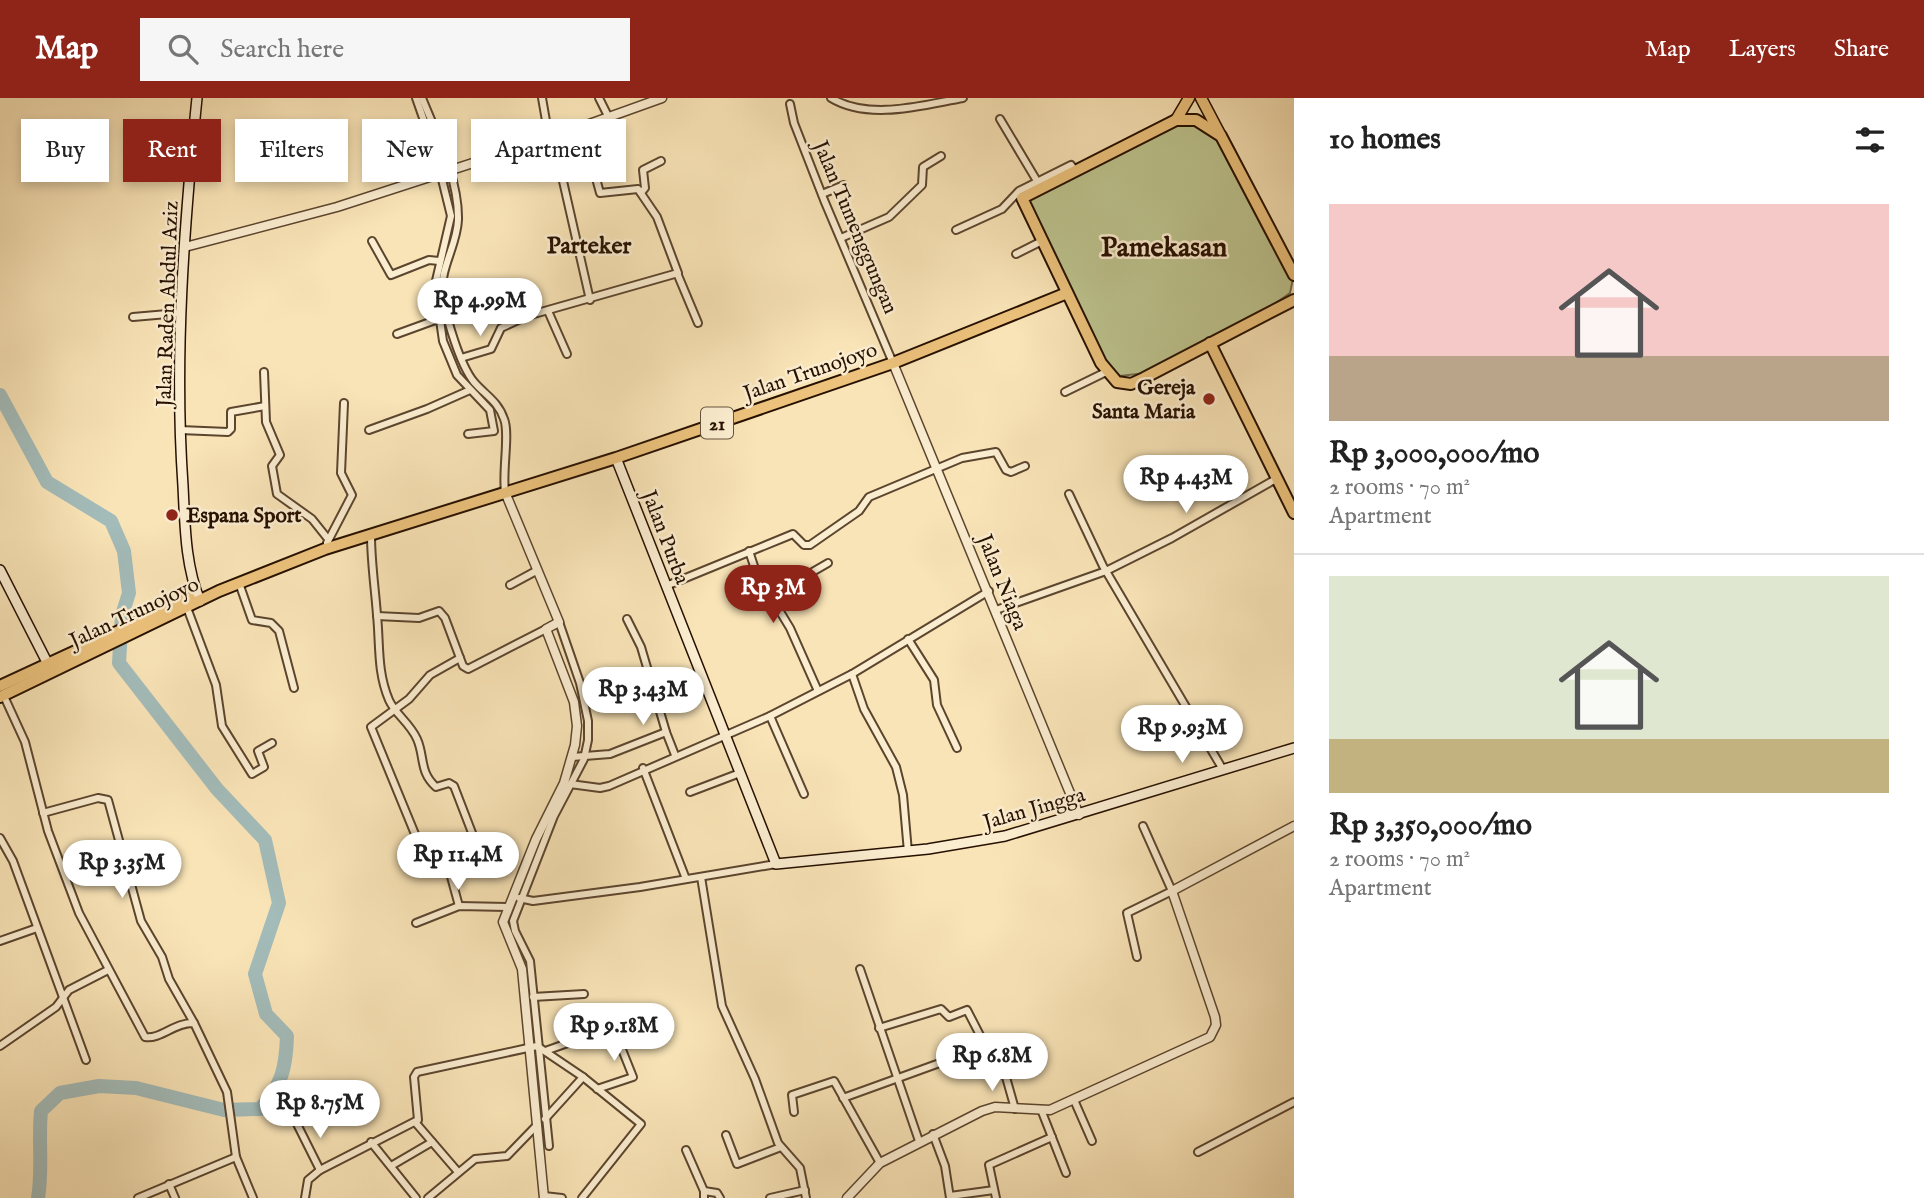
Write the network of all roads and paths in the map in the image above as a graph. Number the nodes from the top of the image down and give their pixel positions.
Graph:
1 (197, 98) edge
2 (542, 98) edge
3 (599, 98) edge
4 (662, 98) edge
5 (831, 98) edge
6 (963, 98) edge
7 (1189, 98) edge
8 (1201, 98) edge
9 (419, 99) edge
10 (790, 104) dead end
11 (608, 118) junction
12 (426, 119) edge
13 (547, 119) edge
14 (605, 119) edge
15 (1000, 119) dead end
16 (1176, 120) junction
17 (1221, 136) junction
18 (941, 156) dead end
19 (661, 160) dead end
20 (1076, 172) junction
21 (1037, 181) junction
22 (413, 182) edge
23 (446, 182) edge
24 (448, 182) edge
25 (562, 182) edge
26 (597, 182) edge
27 (844, 185) dead end
28 (641, 193) junction
29 (822, 194) junction
30 (1018, 196) junction
31 (956, 230) dead end
32 (841, 238) junction
33 (372, 241) dead end
34 (1042, 241) junction
35 (185, 247) junction
36 (1016, 254) dead end
37 (439, 261) junction
38 (441, 271) junction
39 (677, 274) junction
40 (1294, 275) edge
41 (1067, 293) junction
42 (590, 300) junction
43 (1294, 300) edge
44 (478, 309) dead end
45 (548, 311) junction
46 (179, 313) junction
47 (444, 316) junction
48 (133, 317) dead end
49 (698, 323) dead end
50 (397, 334) dead end
51 (1210, 343) junction
52 (567, 354) dead end
53 (461, 358) junction
54 (893, 363) junction
55 (264, 372) dead end
56 (1106, 372) junction
57 (470, 390) junction
58 (1065, 392) dead end
59 (344, 403) dead end
60 (265, 405) junction
61 (180, 430) junction
62 (369, 430) dead end
63 (494, 431) junction
64 (506, 433) junction
65 (468, 434) dead end
66 (616, 458) junction
67 (1025, 466) dead end
68 (937, 469) junction
69 (1276, 479) junction
70 (1289, 491) edge
71 (505, 492) junction
72 (1069, 494) dead end
73 (1294, 513) edge
74 (366, 536) junction
75 (327, 546) junction
76 (749, 551) junction
77 (828, 563) dead end
78 (0, 570) edge
79 (536, 571) junction
80 (1106, 571) junction
81 (239, 583) junction
82 (510, 585) dead end
83 (666, 586) junction
84 (989, 592) junction
85 (771, 596) junction
86 (199, 597) junction
87 (186, 604) junction
88 (996, 610) junction
89 (377, 615) junction
90 (627, 619) dead end
91 (559, 622) junction
92 (546, 629) junction
93 (908, 639) junction
94 (562, 650) junction
95 (460, 658) junction
96 (47, 664) junction
97 (852, 674) junction
98 (294, 688) dead end
99 (818, 691) junction
100 (1, 692) edge
101 (396, 710) junction
102 (770, 716) junction
103 (666, 732) junction
104 (724, 734) junction
105 (272, 743) dead end
106 (957, 748) dead end
107 (1294, 748) edge
108 (674, 755) junction
109 (578, 758) junction
110 (643, 768) junction
111 (1222, 768) junction
112 (740, 773) junction
113 (570, 784) junction
114 (690, 792) dead end
115 (804, 794) dead end
116 (43, 813) junction
117 (1079, 815) junction
118 (1143, 826) dead end
119 (1294, 826) edge
120 (0, 838) edge
121 (474, 838) dead end
122 (541, 841) junction
123 (160, 849) dead end
124 (908, 852) junction
125 (121, 855) junction
126 (776, 863) junction
127 (701, 877) junction
128 (686, 879) junction
129 (1172, 891) junction
130 (517, 896) junction
131 (459, 906) junction
132 (507, 907) junction
133 (416, 923) dead end
134 (37, 928) junction
135 (0, 941) edge
136 (523, 956) junction
137 (1137, 957) dead end
138 (526, 968) junction
139 (860, 969) dead end
140 (108, 970) junction
141 (584, 994) dead end
142 (63, 997) junction
143 (533, 997) junction
144 (194, 1023) junction
145 (878, 1028) junction
146 (984, 1043) junction
147 (0, 1046) edge
148 (533, 1047) junction
149 (548, 1051) junction
150 (86, 1060) dead end
151 (583, 1077) junction
152 (895, 1077) junction
153 (597, 1089) junction
154 (843, 1098) junction
155 (1074, 1100) junction
156 (1294, 1101) edge
157 (1015, 1109) junction
158 (794, 1112) dead end
159 (1042, 1112) junction
160 (540, 1121) junction
161 (415, 1122) junction
162 (297, 1124) dead end
163 (933, 1134) junction
164 (726, 1135) dead end
165 (1052, 1137) junction
166 (919, 1141) junction
167 (1092, 1141) dead end
168 (371, 1142) junction
169 (432, 1142) junction
170 (549, 1146) dead end
171 (781, 1147) junction
172 (685, 1150) dead end
173 (1198, 1152) dead end
174 (236, 1157) junction
175 (880, 1163) junction
176 (391, 1166) junction
177 (320, 1170) junction
178 (458, 1172) junction
179 (1066, 1173) dead end
180 (169, 1184) junction
181 (805, 1190) junction
182 (994, 1190) junction
183 (704, 1194) edge
184 (547, 1196) edge
185 (950, 1197) edge
186 (138, 1198) edge
187 (175, 1198) edge
188 (253, 1198) edge
189 (305, 1198) edge
190 (416, 1198) edge
191 (428, 1198) edge
192 (562, 1198) edge
193 (582, 1198) edge
194 (720, 1198) edge
195 (770, 1198) edge
196 (806, 1198) edge
197 (847, 1198) edge
198 (996, 1198) edge

1 - 35 main road, Jalan Raden Abdul Aziz
2 - 13 street
3 - 11 street
4 - 11 street
5 - 6 street
7 - 16 main road
8 - 17 main road
9 - 12 street
10 - 29 street, Jalan Tumenggungan
11 - 14 street
15 - 21 street
16 - 17 highway
16 - 20 highway
17 - 40 highway
18 - 32 street
19 - 28 street
20 - 21 street
20 - 30 highway
21 - 30 street
22 - 35 street
23 - 37 street
24 - 38 street
25 - 42 street
26 - 28 street
27 - 29 street
28 - 39 street
29 - 32 street, Jalan Tumenggungan
30 - 31 street
30 - 34 highway
32 - 54 street, Jalan Tumenggungan
33 - 37 street
34 - 36 street
34 - 41 highway
35 - 46 main road, Jalan Raden Abdul Aziz
37 - 38 street
38 - 47 street
39 - 42 street
39 - 49 street
41 - 54 highway, Jalan Trunojoyo / 21
41 - 56 highway
42 - 45 street
43 - 51 highway
44 - 47 street
45 - 52 street
45 - 53 street
46 - 48 street
46 - 61 main road, Jalan Raden Abdul Aziz
47 - 50 street
47 - 53 street
47 - 57 street
51 - 56 highway
51 - 69 highway
53 - 64 street
54 - 66 highway, Jalan Trunojoyo / 21
54 - 68 street, Jalan Niaga
55 - 60 street
56 - 58 street
57 - 62 street
57 - 63 street
59 - 75 street
60 - 61 street
60 - 75 street
61 - 86 main road, Jalan Raden Abdul Aziz
63 - 64 street
63 - 65 street
64 - 71 street
66 - 71 highway, Jalan Trunojoyo / 21
66 - 83 main road, Jalan Purba
67 - 68 street
68 - 76 street
68 - 84 street, Jalan Niaga
69 - 70 highway
69 - 80 street
70 - 73 highway
71 - 74 highway, Jalan Trunojoyo / 21
71 - 79 street
72 - 80 street
74 - 75 highway, 21
74 - 89 street
75 - 81 highway, 21
76 - 83 street
76 - 85 street
77 - 85 street
78 - 96 main road
79 - 82 street
79 - 91 street
80 - 88 street
80 - 111 street
81 - 86 highway, Jalan Trunojoyo / 21
81 - 98 street
83 - 104 main road, Jalan Purba
84 - 88 street, Jalan Niaga
84 - 93 street
85 - 99 street
86 - 87 highway, Jalan Trunojoyo / 21
87 - 96 highway, Jalan Trunojoyo / 21
87 - 105 street
88 - 117 street, Jalan Niaga
89 - 95 street
89 - 101 street
90 - 103 street
91 - 92 street
91 - 94 street
92 - 94 street
92 - 95 street
93 - 97 street
93 - 106 street
94 - 109 street
94 - 109 street
95 - 101 street
96 - 100 highway, Jalan Trunojoyo / 21
97 - 99 street
97 - 124 street
99 - 102 street
100 - 116 street
101 - 121 street
101 - 131 street
102 - 104 street
102 - 115 street
103 - 108 street
103 - 109 street
104 - 108 street
104 - 112 main road, Jalan Purba
107 - 111 main road, Jalan Jingga
108 - 110 street
109 - 113 street
109 - 122 street
110 - 113 street
110 - 128 street
111 - 117 main road, Jalan Jingga
112 - 114 street
112 - 126 main road, Jalan Purba
113 - 122 street
116 - 125 street
116 - 140 street
117 - 124 main road, Jalan Jingga
118 - 129 street
119 - 129 street
120 - 134 street
122 - 130 street
123 - 125 street
124 - 126 main road, Jalan Jingga
125 - 144 street
126 - 127 street
127 - 128 street
127 - 171 street
128 - 130 street
129 - 137 street
129 - 155 street
130 - 132 street
130 - 136 street
131 - 132 street
131 - 133 street
132 - 136 street
134 - 135 street
134 - 142 street
136 - 138 street
138 - 143 street
138 - 148 street
139 - 145 street
140 - 142 street
140 - 144 street
141 - 143 street
142 - 147 street
142 - 150 street
143 - 148 street
144 - 174 street
145 - 146 street
145 - 152 street
146 - 152 street
146 - 157 street
148 - 149 street
148 - 160 street
148 - 161 street
149 - 151 street
149 - 153 street
151 - 153 street
151 - 160 street
152 - 154 street
152 - 166 street
153 - 193 street
154 - 158 street
154 - 175 street
155 - 159 street
155 - 167 street
156 - 173 street
157 - 159 street
157 - 163 street
159 - 165 street
160 - 170 street
160 - 178 street
160 - 184 street
161 - 168 street
161 - 169 street
162 - 177 street
163 - 166 street
163 - 185 street
164 - 171 street
165 - 179 street
165 - 182 street
166 - 175 street
168 - 176 street
168 - 177 street
169 - 176 street
169 - 178 street
171 - 181 street
172 - 183 street
174 - 180 street
174 - 188 street
175 - 197 street
176 - 190 street
177 - 189 street
178 - 191 street
180 - 186 street
180 - 187 street
181 - 195 street
181 - 196 street
182 - 185 street
182 - 198 street
183 - 194 street
184 - 192 street

